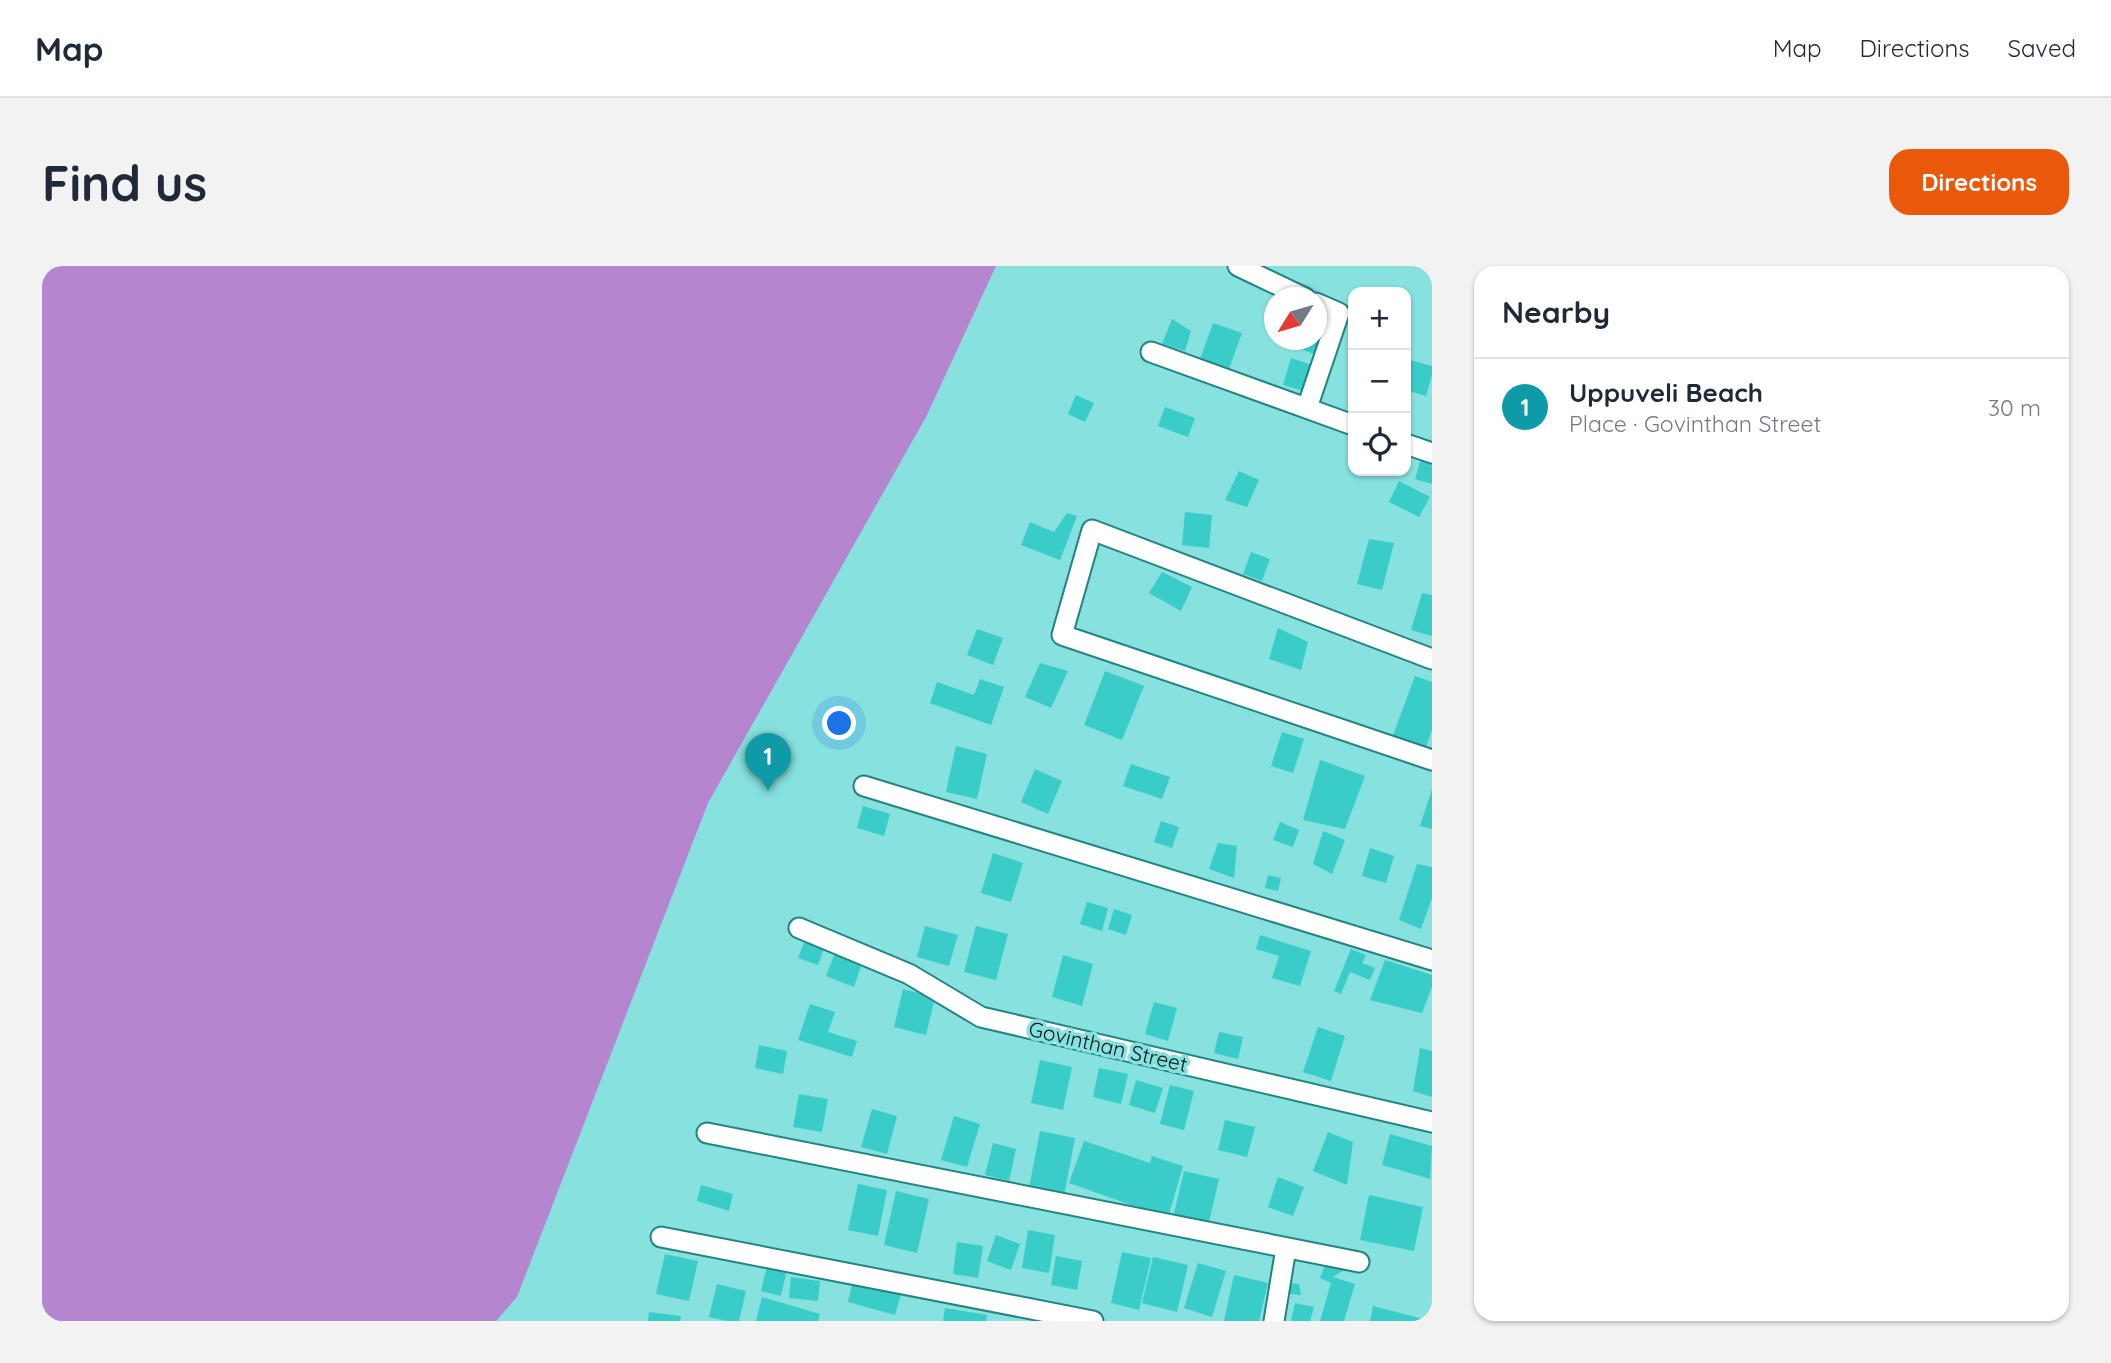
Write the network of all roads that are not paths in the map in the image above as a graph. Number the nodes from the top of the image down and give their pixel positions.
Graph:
1 (1238, 266) edge
2 (1283, 287) edge
3 (1327, 308) edge
4 (1327, 349) edge
5 (1327, 350) edge
6 (1151, 352) dead end
7 (1307, 408) junction
8 (1348, 423) edge
9 (1411, 446) edge
10 (1432, 453) edge
11 (1432, 659) edge
12 (1432, 760) edge
13 (864, 786) dead end
14 (799, 928) dead end
15 (1432, 960) edge
16 (1432, 1122) edge
17 (707, 1133) dead end
18 (661, 1237) dead end
19 (1286, 1248) junction
20 (1359, 1262) dead end
21 (1093, 1321) edge
22 (1274, 1321) edge

1 - 2 street
3 - 4 street
5 - 7 street
6 - 7 street
7 - 8 street
9 - 10 street
11 - 12 street
13 - 15 street
14 - 16 street, Govinthan Street
17 - 19 street
18 - 21 street
19 - 20 street
19 - 22 street

